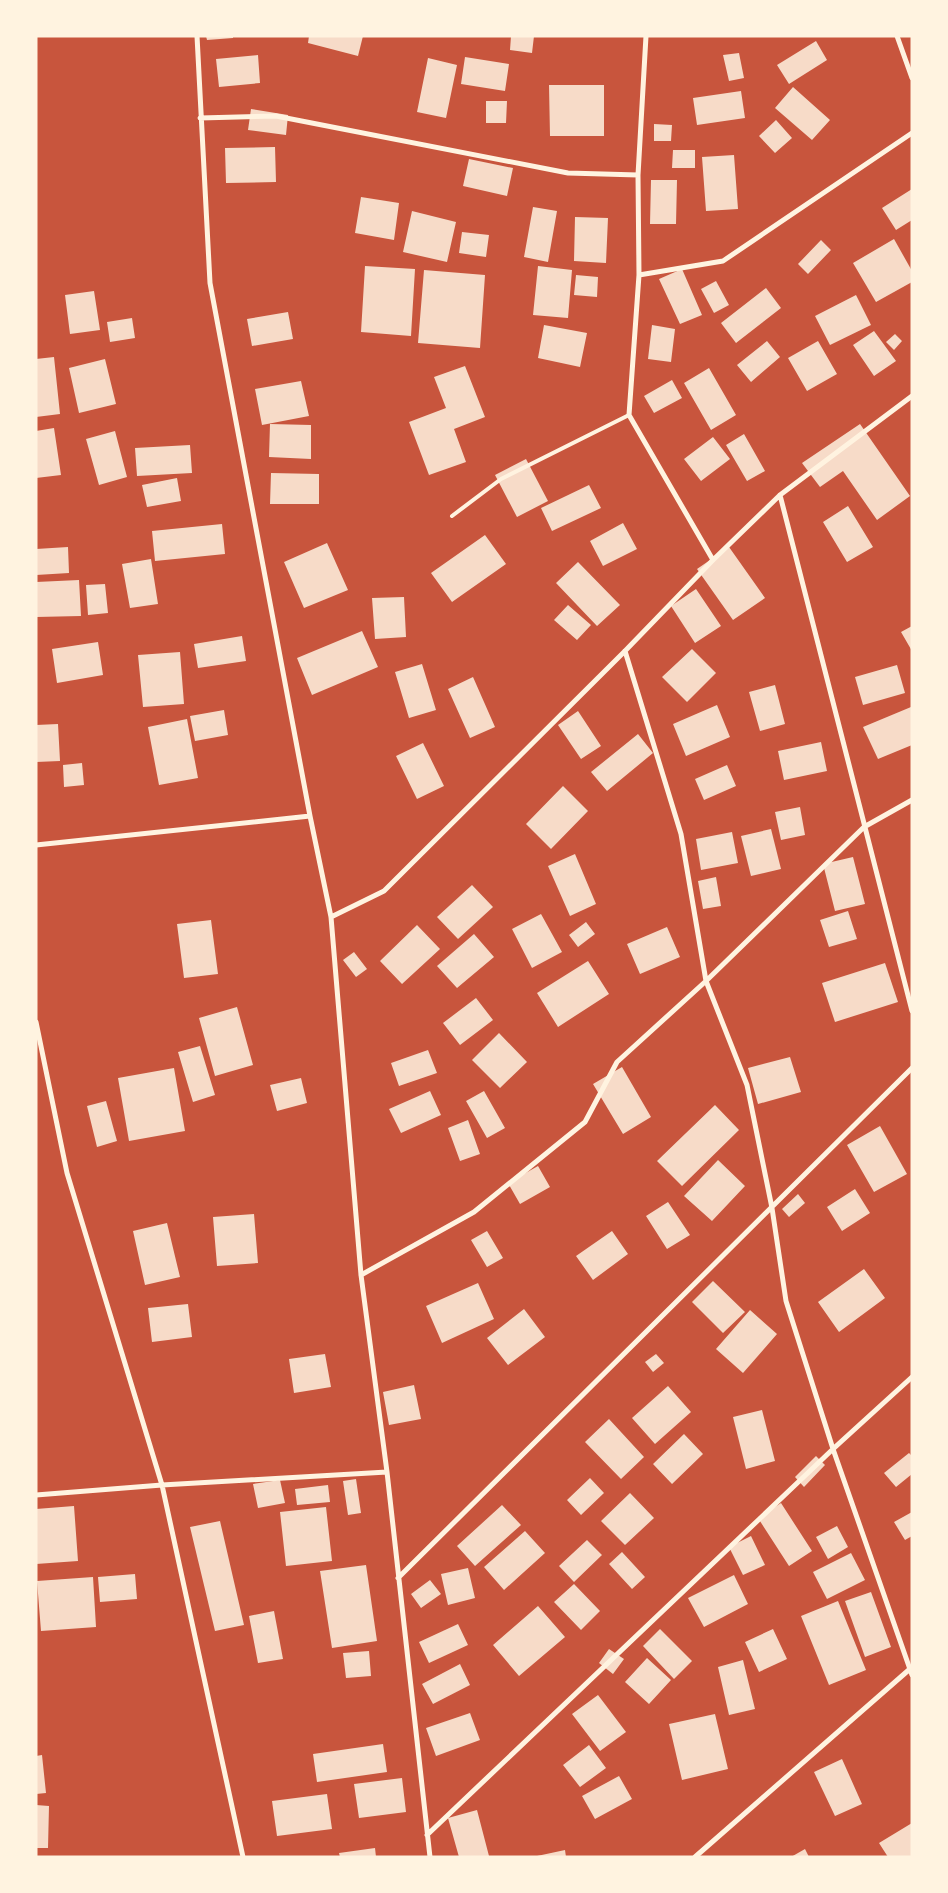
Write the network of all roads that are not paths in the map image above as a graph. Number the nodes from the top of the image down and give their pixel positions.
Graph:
1 (197, 36) edge
2 (646, 36) edge
3 (897, 36) edge
4 (912, 78) edge
5 (200, 118) junction
6 (912, 133) edge
7 (638, 175) junction
8 (639, 275) junction
9 (912, 396) edge
10 (629, 415) junction
11 (780, 496) junction
12 (452, 516) dead end
13 (713, 560) junction
14 (625, 651) junction
15 (912, 800) edge
16 (310, 816) junction
17 (864, 827) junction
18 (36, 845) edge
19 (331, 917) junction
20 (706, 981) junction
21 (912, 1011) edge
22 (36, 1022) edge
23 (912, 1068) edge
24 (772, 1208) junction
25 (360, 1275) junction
26 (912, 1377) edge
27 (833, 1448) junction
28 (387, 1472) junction
29 (162, 1486) junction
30 (36, 1495) edge
31 (398, 1578) junction
32 (911, 1671) edge
33 (427, 1835) junction
34 (242, 1857) edge
35 (430, 1857) edge
36 (695, 1857) edge

1 - 5 street
2 - 7 street
3 - 4 street
5 - 7 street
5 - 16 street
6 - 8 street
7 - 8 street
8 - 10 street
9 - 11 street
10 - 12 lane
10 - 13 street
11 - 13 street
11 - 17 street
13 - 14 street
14 - 19 street
14 - 20 street
15 - 17 street
16 - 18 street
16 - 19 street
17 - 20 street
17 - 21 street
19 - 25 street
20 - 24 street
20 - 25 street
22 - 29 street
23 - 24 street
24 - 27 street
24 - 31 street
25 - 28 street
26 - 27 street
27 - 32 street
27 - 33 street
28 - 29 street
28 - 31 street
29 - 30 street
29 - 34 street
31 - 33 street
32 - 36 street
33 - 35 street

